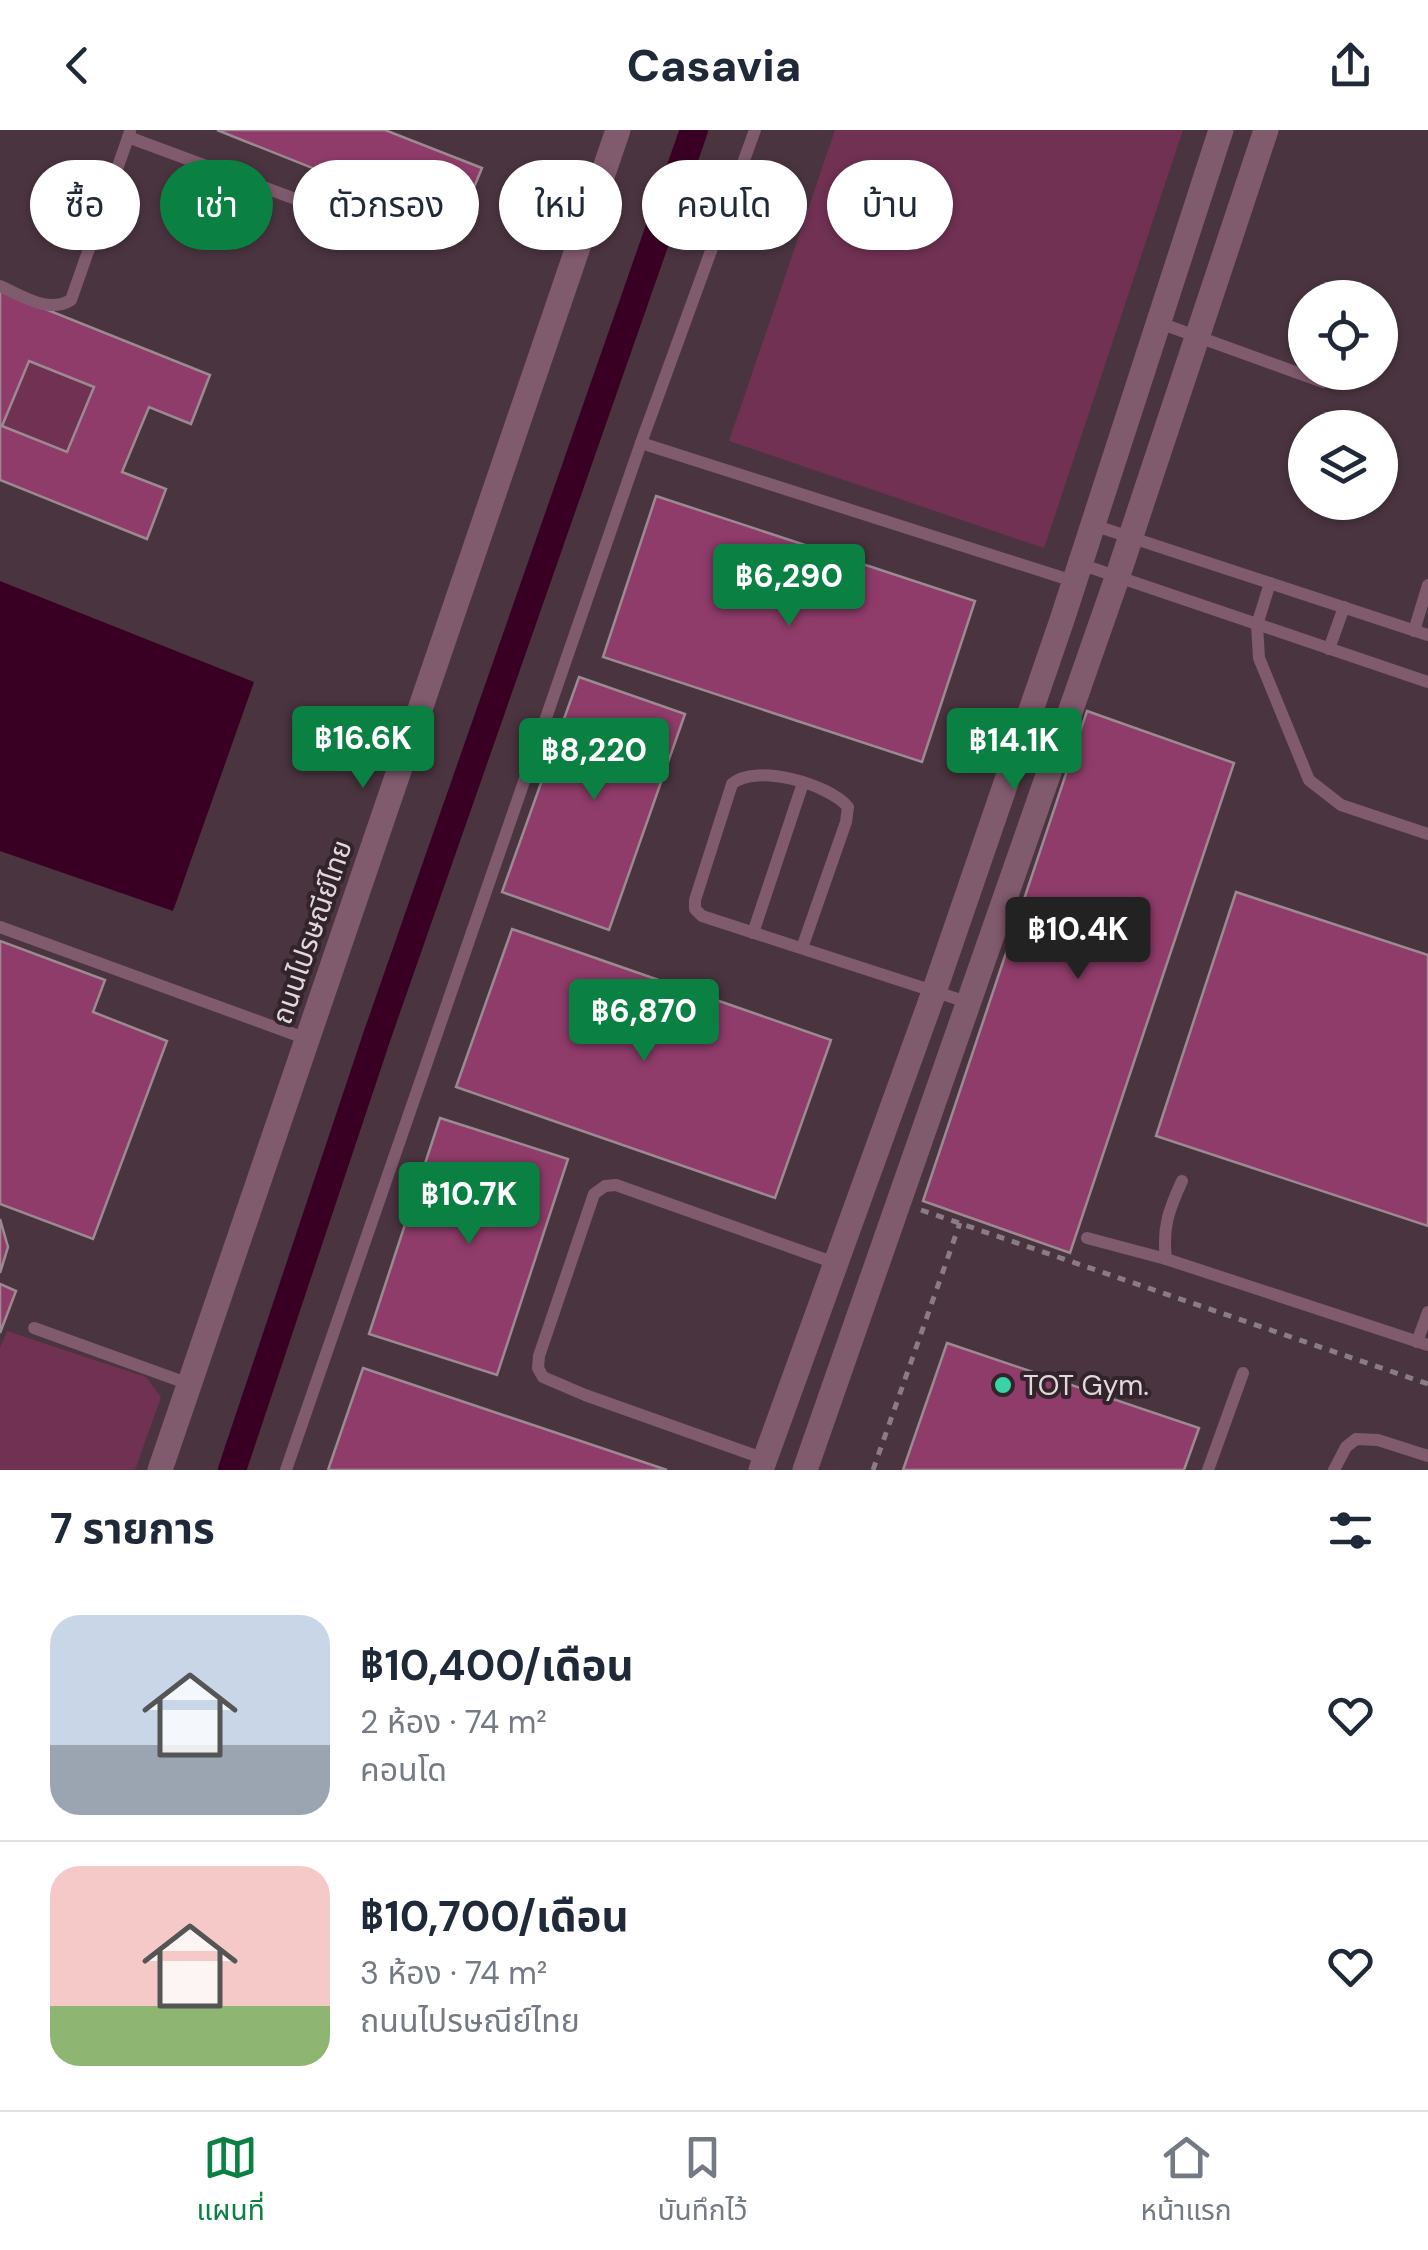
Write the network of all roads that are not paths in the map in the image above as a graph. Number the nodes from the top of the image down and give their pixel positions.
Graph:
1 (618, 130) edge
2 (755, 130) edge
3 (1222, 130) edge
4 (1266, 130) edge
5 (129, 134) edge
6 (293, 197) edge
7 (0, 286) edge
8 (1158, 322) junction
9 (1197, 336) junction
10 (1288, 369) edge
11 (642, 443) junction
12 (1093, 525) junction
13 (1130, 536) junction
14 (1076, 572) junction
15 (1118, 578) junction
16 (1270, 583) junction
17 (1428, 584) edge
18 (1344, 608) junction
19 (1257, 624) junction
20 (1421, 633) edge
21 (1329, 649) junction
22 (1428, 682) edge
23 (803, 783) junction
24 (1428, 834) edge
25 (0, 926) edge
26 (753, 932) junction
27 (802, 948) junction
28 (934, 992) junction
29 (971, 1004) junction
30 (308, 1039) junction
31 (1182, 1181) dead end
32 (1086, 1238) dead end
33 (1166, 1258) junction
34 (836, 1263) junction
35 (1428, 1312) edge
36 (34, 1328) dead end
37 (1423, 1344) edge
38 (1243, 1373) dead end
39 (190, 1384) junction
40 (1428, 1456) edge
41 (763, 1464) edge
42 (160, 1470) edge
43 (286, 1470) edge
44 (806, 1470) edge
45 (1208, 1470) edge
46 (1334, 1470) edge

1 - 30 street, ถนนไปรษณีย์ไทย
2 - 11 lane
3 - 8 street
4 - 9 street
5 - 6 lane
5 - 7 lane
8 - 9 lane
8 - 12 street
9 - 10 lane
9 - 13 street
11 - 14 lane
11 - 43 lane
12 - 13 lane
12 - 14 street
13 - 15 street
13 - 16 lane
14 - 15 lane
14 - 28 street
15 - 19 lane
15 - 29 street
16 - 18 lane
16 - 19 lane
17 - 20 lane
18 - 20 lane
18 - 21 lane
19 - 21 lane
19 - 24 lane
21 - 22 lane
23 - 26 lane
23 - 26 lane
23 - 27 lane
25 - 30 lane
26 - 27 lane
27 - 28 lane
28 - 29 lane
28 - 34 street
29 - 44 street
30 - 39 street, ถนนไปรษณีย์ไทย
31 - 33 lane
32 - 33 lane
33 - 37 lane
34 - 41 street
34 - 41 lane
35 - 37 lane
36 - 39 lane
38 - 45 lane
39 - 42 street, ถนนไปรษณีย์ไทย
40 - 46 lane

